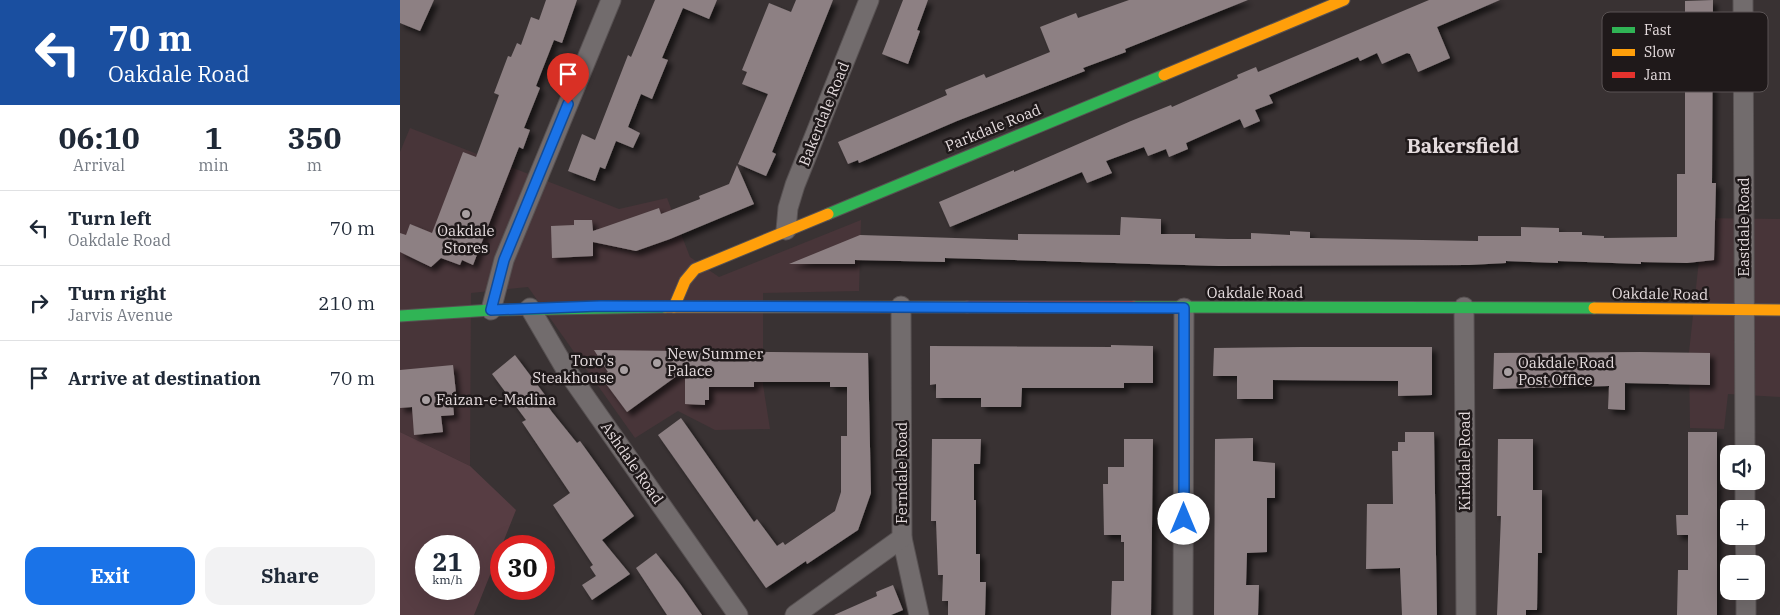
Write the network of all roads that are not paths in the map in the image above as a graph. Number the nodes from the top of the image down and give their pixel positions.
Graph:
1 (611, 0) edge
2 (869, 0) edge
3 (1334, 2) edge
4 (1744, 92) edge
5 (786, 230) junction
6 (901, 306) junction
7 (674, 307) junction
8 (1464, 307) junction
9 (530, 308) junction
10 (1184, 308) junction
11 (491, 310) junction
12 (1745, 310) junction
13 (1780, 310) edge
14 (400, 316) edge
15 (1745, 445) edge
16 (902, 538) junction
17 (1746, 600) edge
18 (738, 615) edge
19 (795, 615) edge
20 (918, 615) edge
21 (1184, 615) edge
22 (1466, 615) edge
23 (1746, 615) edge

1 - 11 street
2 - 5 street, Bakerdale Road
3 - 5 street, Parkdale Road
4 - 12 street, Eastdale Road
5 - 7 street, Parkdale Road
6 - 7 street, Oakdale Road
6 - 10 street, Oakdale Road
6 - 16 street, Ferndale Road
7 - 9 street, Oakdale Road
8 - 10 street, Oakdale Road
8 - 12 street, Oakdale Road
8 - 22 street, Kirkdale Road
9 - 11 street, Oakdale Road
9 - 18 street, Ashdale Road
10 - 21 street
11 - 14 street, Oakdale Road
12 - 13 street, Oakdale Road
12 - 15 street, Eastdale Road
16 - 19 street, Ferndale Road
16 - 20 street
17 - 23 street

